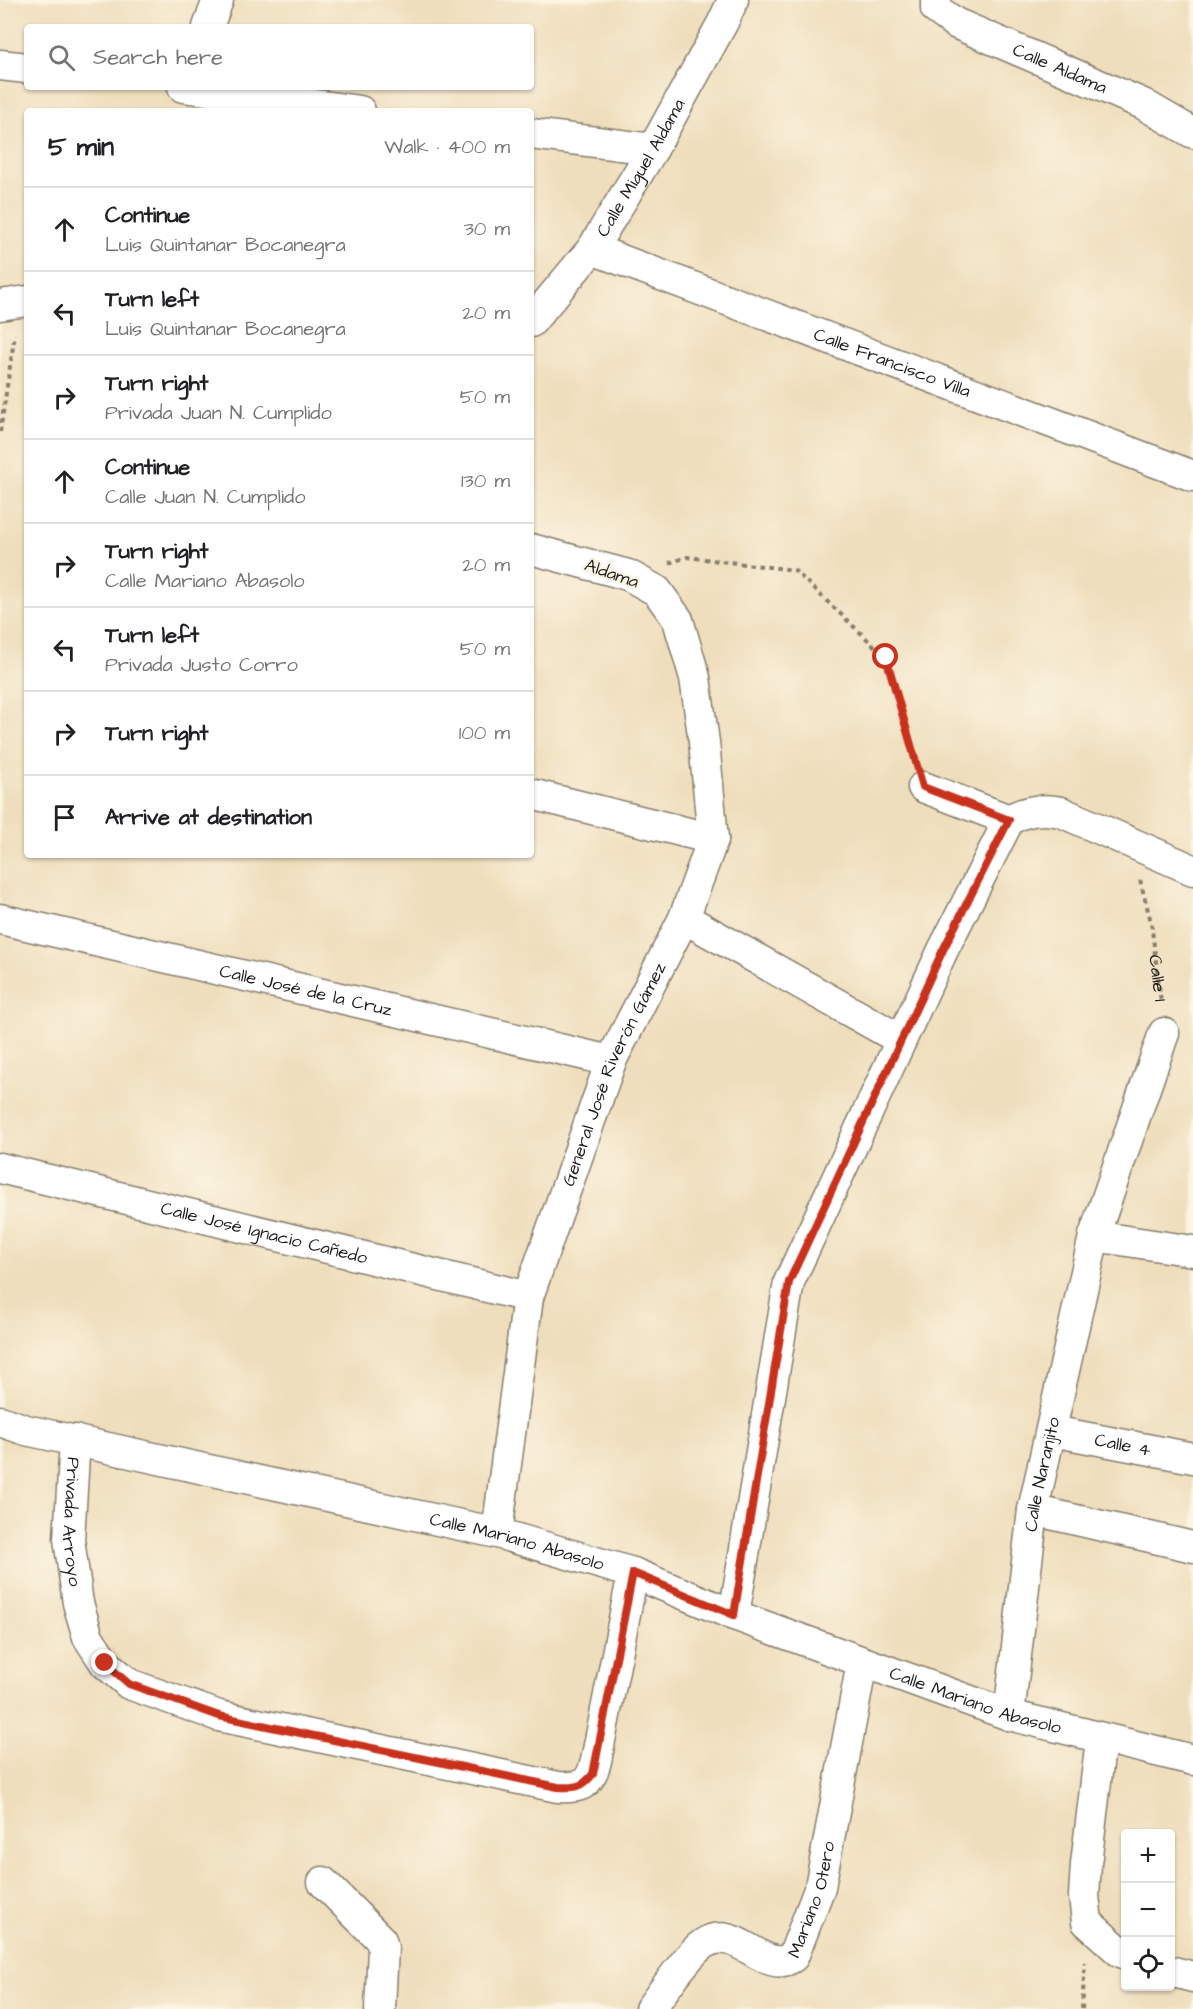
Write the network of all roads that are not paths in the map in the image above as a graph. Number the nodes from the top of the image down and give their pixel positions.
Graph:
1 (218, 0) edge
2 (733, 0) edge
3 (936, 0) edge
4 (209, 24) edge
5 (0, 65) edge
6 (24, 68) edge
7 (185, 90) edge
8 (207, 90) edge
9 (182, 108) edge
10 (338, 108) edge
11 (1193, 133) edge
12 (534, 134) edge
13 (653, 149) junction
14 (592, 249) junction
15 (534, 318) edge
16 (1193, 476) edge
17 (534, 550) edge
18 (678, 621) joint
19 (923, 787) road end
20 (534, 795) edge
21 (1009, 820) junction
22 (712, 838) junction
23 (1193, 870) edge
24 (684, 918) junction
25 (0, 919) edge
26 (1164, 1033) road end
27 (901, 1040) junction
28 (611, 1061) junction
29 (0, 1168) edge
30 (1094, 1236) junction
31 (1193, 1251) edge
32 (528, 1297) junction
33 (0, 1421) edge
34 (1052, 1431) junction
35 (75, 1440) junction
36 (1193, 1458) edge
37 (1033, 1510) junction
38 (497, 1533) junction
39 (1193, 1548) edge
40 (633, 1573) junction
41 (734, 1615) junction
42 (862, 1663) junction
43 (1009, 1715) junction
44 (1101, 1739) junction
45 (1193, 1760) edge
46 (323, 1882) dead end
47 (1121, 1952) edge
48 (1175, 1972) edge
49 (1193, 1977) edge
50 (380, 2009) edge
51 (650, 2009) edge

1 - 4 street
2 - 13 street, Calle Miguel Aldama
3 - 11 street, Calle Aldama
5 - 6 street
7 - 9 street
8 - 10 street
12 - 13 street
13 - 14 street, Calle Miguel Aldama
14 - 15 street, Calle Miguel Aldama
14 - 16 street, Calle Francisco Villa
17 - 18 street, Aldama
18 - 22 street, General José Riverón Gámez
19 - 21 street
20 - 22 street
21 - 23 street
21 - 27 street
22 - 24 street, General José Riverón Gámez
24 - 27 street
24 - 28 street, General José Riverón Gámez
25 - 28 street, Calle José de la Cruz
26 - 30 street
27 - 41 street
28 - 32 street, General José Riverón Gámez
29 - 32 street, Calle José Ignacio Cañedo
30 - 31 street
30 - 34 street, Calle Naranjito
32 - 38 street, General José Riverón Gámez
33 - 35 street, Calle Mariano Abasolo
34 - 36 street, Calle 4
34 - 37 street, Calle Naranjito
35 - 38 street, Calle Mariano Abasolo
35 - 40 street, Privada Arroyo
37 - 39 street
37 - 43 street, Calle Naranjito
38 - 40 street, Calle Mariano Abasolo
40 - 41 street, Calle Mariano Abasolo
41 - 42 street, Calle Mariano Abasolo
42 - 43 street, Calle Mariano Abasolo
42 - 51 street, Mariano Otero
43 - 44 street, Calle Mariano Abasolo
44 - 45 street, Calle Mariano Abasolo
44 - 47 street
46 - 50 street
48 - 49 street

